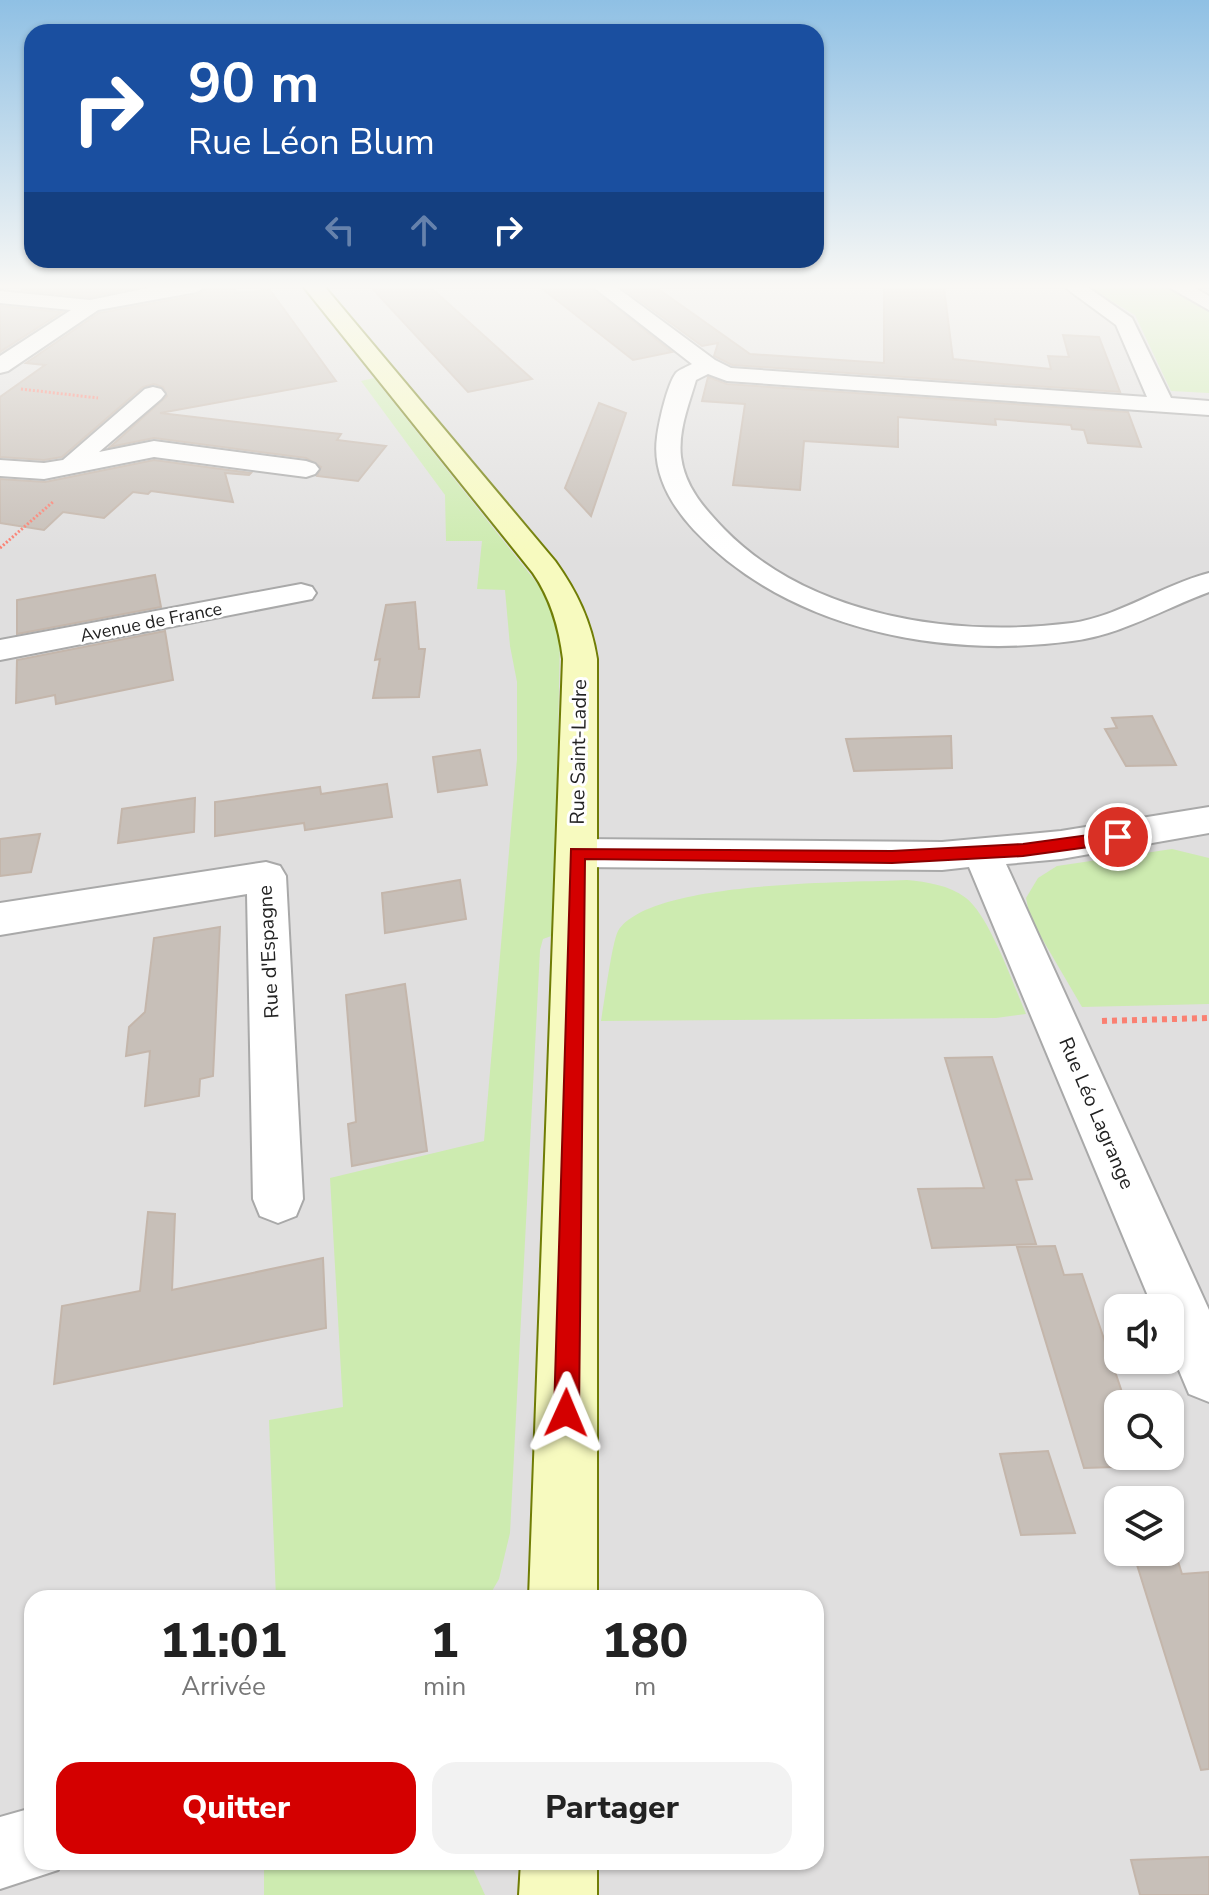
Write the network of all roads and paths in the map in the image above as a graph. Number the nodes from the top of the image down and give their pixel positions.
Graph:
1 (386, 374) edge
2 (689, 374) edge
3 (736, 374) edge
4 (1149, 374) edge
5 (16, 389) dead end
6 (148, 399) joint
7 (1162, 404) junction
8 (1209, 408) edge
9 (0, 468) edge
10 (65, 468) junction
11 (306, 469) dead end
12 (0, 548) edge
13 (1209, 582) edge
14 (301, 593) dead end
15 (0, 650) edge
16 (1209, 820) edge
17 (577, 853) junction
18 (982, 853) junction
19 (0, 919) edge
20 (1209, 1018) edge
21 (1057, 1022) junction
22 (278, 1199) dead end
23 (1209, 1374) edge
24 (563, 1590) edge
25 (24, 1846) edge
26 (0, 1853) edge
27 (559, 1870) edge
28 (558, 1895) edge

1 - 17 street, Rue Saint-Ladre
2 - 13 street
3 - 7 street
4 - 7 street
5 - 6 path
6 - 10 street
7 - 8 street
9 - 10 street
10 - 11 street
10 - 12 path
14 - 15 street, Avenue de France
16 - 18 street
17 - 18 street
17 - 24 street, Rue Saint-Ladre
18 - 21 street, Rue Léo Lagrange
19 - 22 street, Rue d'Espagne
20 - 21 path
21 - 23 street, Rue Léo Lagrange
25 - 26 street
27 - 28 street

